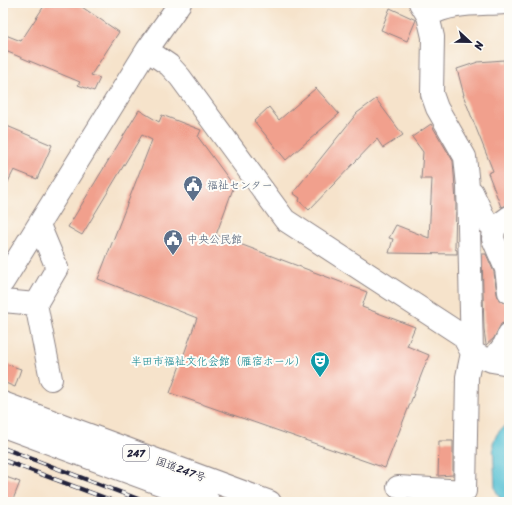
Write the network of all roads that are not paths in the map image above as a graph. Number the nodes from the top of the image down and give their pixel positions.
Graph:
1 (180, 3) edge
2 (505, 3) edge
3 (424, 10) edge
4 (147, 50) junction
5 (468, 186) junction
6 (501, 223) edge
7 (39, 224) junction
8 (3, 282) edge
9 (509, 292) edge
10 (20, 302) edge
11 (509, 334) edge
12 (491, 359) edge
13 (43, 376) dead end
14 (3, 403) edge
15 (3, 426) edge
16 (398, 487) dead end
17 (208, 502) edge
18 (270, 502) edge

1 - 4 main road
2 - 3 main road
3 - 5 main road
4 - 7 main road
4 - 12 main road
5 - 6 main road
5 - 12 main road
6 - 9 main road
7 - 8 main road
7 - 10 main road
10 - 13 main road
11 - 12 main road
12 - 16 main road
14 - 18 main road, 国道247号 / 247
15 - 17 main road, 国道247号 / 247

